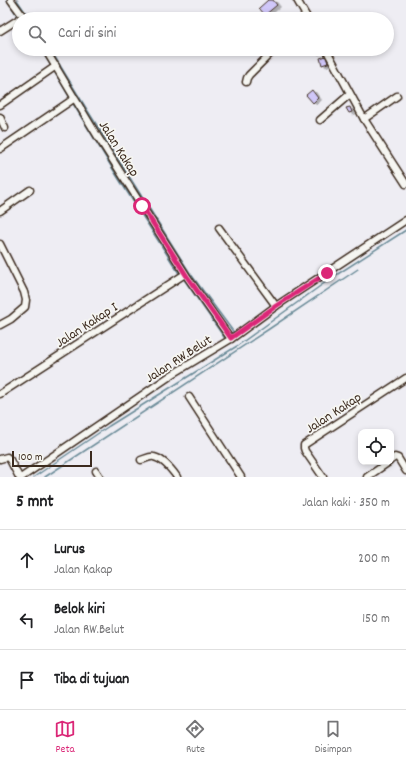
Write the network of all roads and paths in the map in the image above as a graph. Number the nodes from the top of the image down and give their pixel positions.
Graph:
1 (12, 0) edge
2 (297, 0) edge
3 (18, 12) edge
4 (303, 12) edge
5 (12, 24) edge
6 (0, 31) edge
7 (49, 56) edge
8 (268, 56) edge
9 (330, 56) edge
10 (56, 66) junction
11 (246, 82) dead end
12 (350, 94) junction
13 (397, 96) dead end
14 (75, 98) junction
15 (0, 105) edge
16 (0, 117) edge
17 (364, 119) junction
18 (320, 120) dead end
19 (5, 128) dead end
20 (0, 149) edge
21 (406, 184) edge
22 (30, 190) dead end
23 (0, 211) edge
24 (406, 220) edge
25 (219, 228) dead end
26 (0, 244) edge
27 (185, 274) junction
28 (276, 306) junction
29 (0, 325) edge
30 (231, 338) junction
31 (406, 378) edge
32 (0, 394) edge
33 (189, 397) dead end
34 (0, 459) edge
35 (394, 459) edge
36 (141, 460) dead end
37 (384, 465) edge
38 (96, 471) dead end
39 (406, 471) edge
40 (21, 477) edge
41 (100, 477) edge
42 (177, 477) edge
43 (241, 477) edge
44 (322, 477) edge
45 (367, 477) edge

1 - 3 street
2 - 4 street
5 - 6 street
7 - 10 street, Jalan Kakap
8 - 11 street
9 - 12 street
10 - 14 street, Jalan Kakap
10 - 15 street
12 - 17 street
12 - 18 street
13 - 17 street
14 - 20 street
14 - 27 street, Jalan Kakap
16 - 19 street
17 - 21 street
22 - 23 street
24 - 28 street, Jalan RW.Belut
25 - 28 street
26 - 29 street
27 - 30 street, Jalan Kakap
27 - 32 street, Jalan Kakap I
28 - 30 street, Jalan RW.Belut
30 - 40 street, Jalan RW.Belut
31 - 44 street, Jalan Kakap
33 - 43 street
34 - 40 street
35 - 39 street
36 - 42 street
37 - 45 street
38 - 41 street

